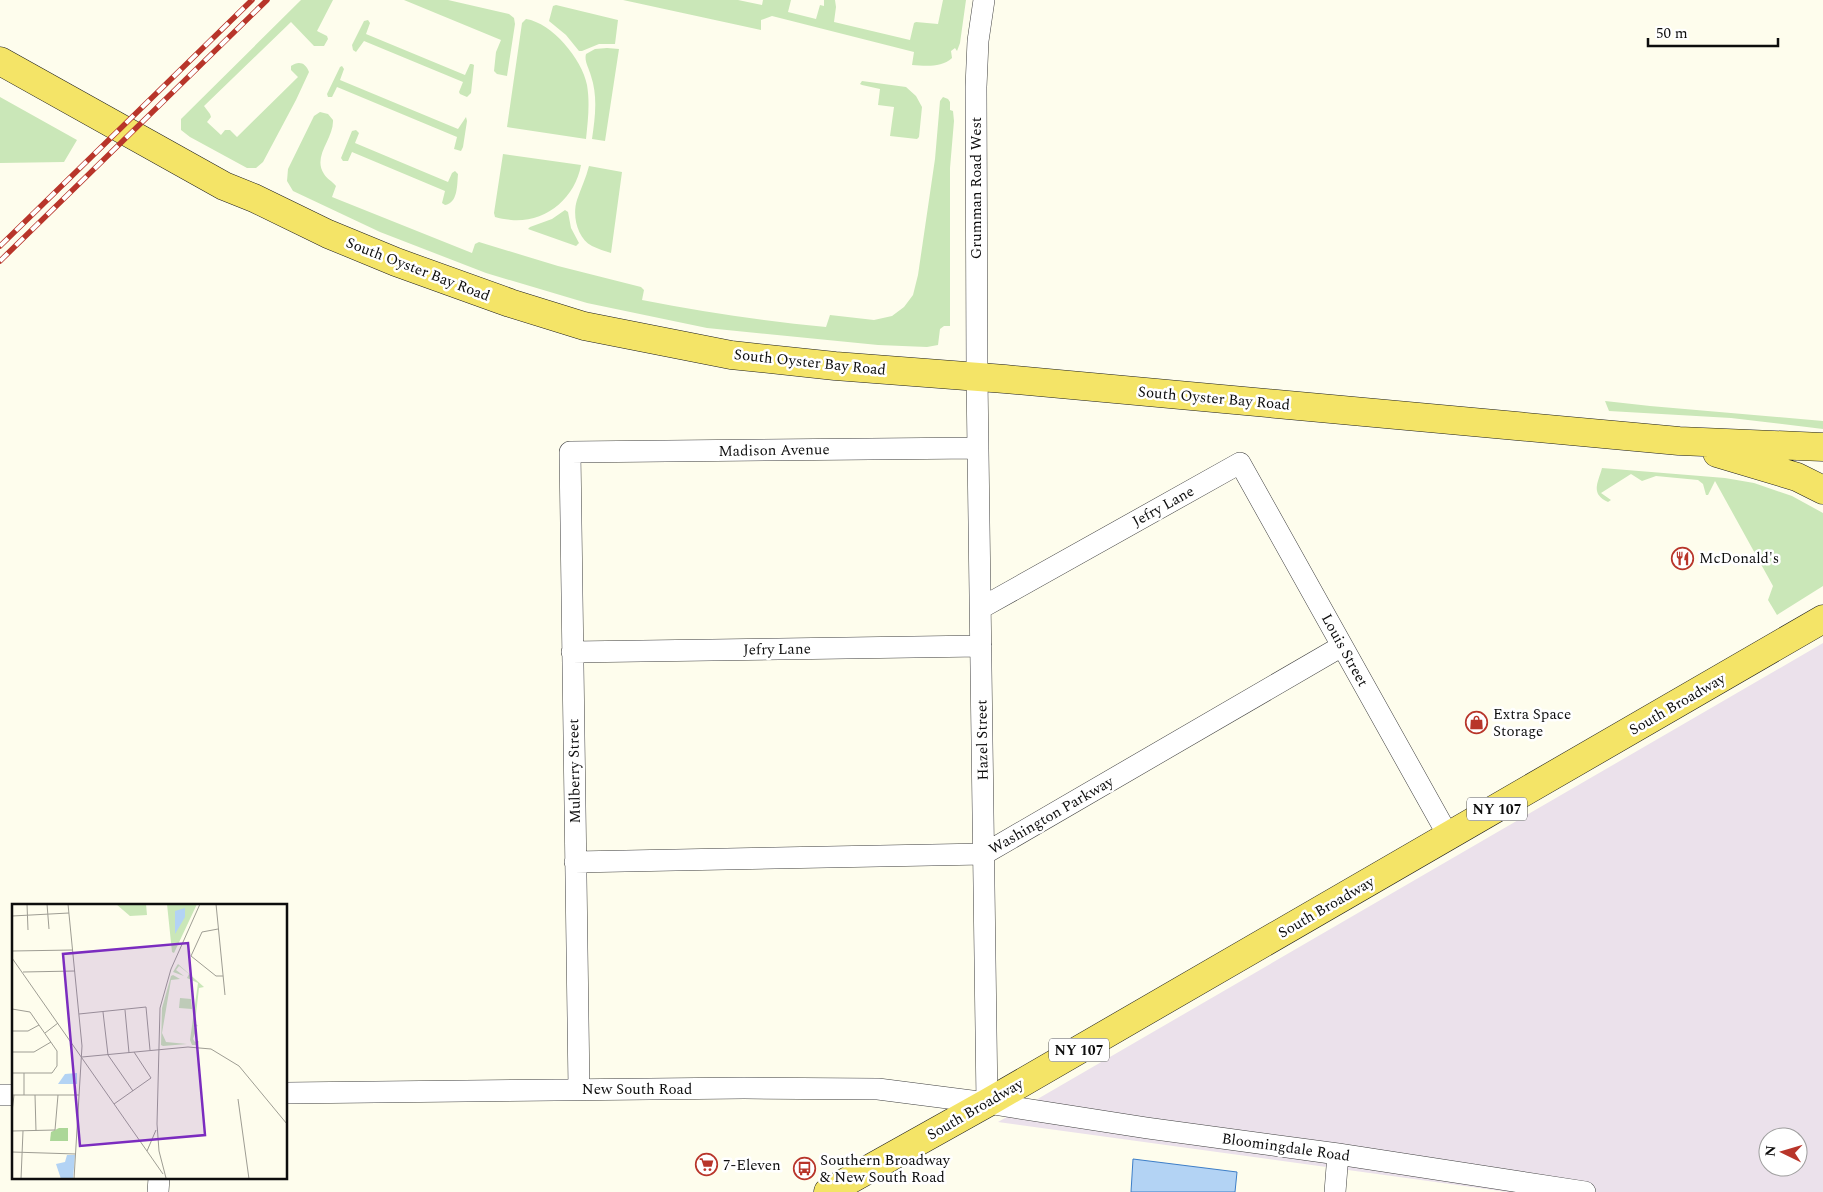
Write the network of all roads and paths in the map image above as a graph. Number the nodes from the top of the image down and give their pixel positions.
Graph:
1 (984, 0) edge
2 (0, 61) edge
3 (977, 377) junction
4 (1679, 441) junction
5 (1823, 447) edge
6 (978, 448) junction
7 (570, 452) joint
8 (1240, 464) joint
9 (1823, 490) edge
10 (981, 608) junction
11 (1823, 619) edge
12 (981, 646) junction
13 (1342, 646) junction
14 (572, 652) junction
15 (1449, 836) junction
16 (984, 854) junction
17 (575, 862) junction
18 (579, 1089) junction
19 (288, 1093) edge
20 (987, 1103) junction
21 (1338, 1154) junction
22 (828, 1192) edge
23 (1335, 1192) edge
24 (1585, 1192) edge

1 - 3 street, Grumman Road West
2 - 3 main road, South Oyster Bay Road
3 - 4 main road, South Oyster Bay Road
3 - 6 street, Hazel Street
4 - 5 main road, South Oyster Bay Road
4 - 9 main road, South Oyster Bay Road
6 - 7 street, Madison Avenue
6 - 10 street, Hazel Street
7 - 14 street, Mulberry Street
8 - 10 street, Jefry Lane
8 - 13 street, Louis Street
10 - 12 street, Hazel Street
11 - 15 main road, South Broadway / NY 107
12 - 14 street, Jefry Lane
12 - 16 street, Hazel Street
13 - 15 street, Louis Street
13 - 16 street, Washington Parkway
14 - 17 street, Mulberry Street
15 - 20 main road, South Broadway / NY 107
16 - 17 street, Washington Parkway
16 - 20 street, Hazel Street
17 - 18 street, Mulberry Street
18 - 19 street, New South Road
18 - 20 street, New South Road
20 - 21 street, Bloomingdale Road
20 - 22 main road, South Broadway / NY 107
21 - 23 street
21 - 24 street, Bloomingdale Road

